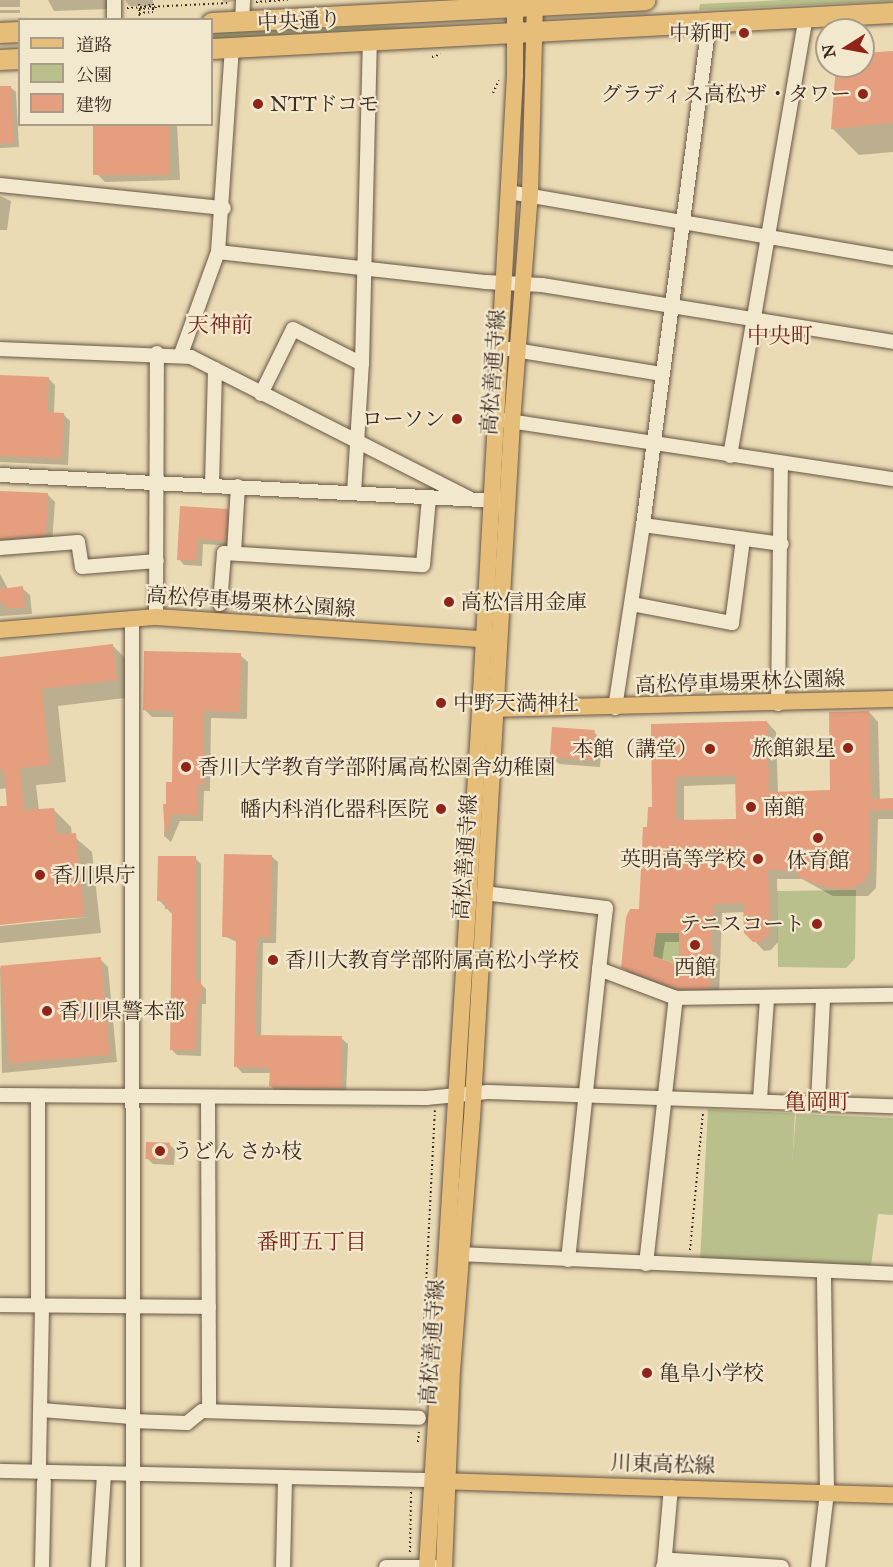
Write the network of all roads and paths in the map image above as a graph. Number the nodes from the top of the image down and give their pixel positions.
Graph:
1 (288, 0) edge
2 (645, 0) edge
3 (625, 1) edge
4 (119, 4) edge
5 (139, 4) junction
6 (156, 4) junction
7 (525, 4) edge
8 (242, 6) edge
9 (140, 13) junction
10 (893, 13) edge
11 (140, 18) edge
12 (806, 18) junction
13 (213, 21) edge
14 (709, 24) junction
15 (18, 32) edge
16 (0, 33) edge
17 (535, 33) junction
18 (515, 34) junction
19 (370, 41) junction
20 (232, 48) junction
21 (213, 49) edge
22 (18, 59) edge
23 (0, 60) edge
24 (499, 80) dead end
25 (494, 93) dead end
26 (0, 185) edge
27 (508, 192) junction
28 (530, 194) junction
29 (224, 208) junction
30 (685, 220) junction
31 (767, 236) junction
32 (218, 252) junction
33 (893, 258) edge
34 (364, 269) junction
35 (503, 283) junction
36 (522, 285) junction
37 (672, 307) junction
38 (754, 319) junction
39 (893, 342) edge
40 (499, 347) junction
41 (0, 349) edge
42 (517, 351) junction
43 (157, 353) junction
44 (181, 354) junction
45 (363, 364) junction
46 (215, 369) junction
47 (661, 374) junction
48 (261, 394) junction
49 (494, 419) junction
50 (512, 422) junction
51 (357, 440) junction
52 (651, 445) junction
53 (730, 456) junction
54 (781, 464) junction
55 (0, 475) edge
56 (893, 479) edge
57 (157, 483) junction
58 (212, 485) junction
59 (238, 486) junction
60 (354, 493) junction
61 (429, 498) junction
62 (471, 499) junction
63 (489, 500) junction
64 (508, 502) junction
65 (643, 525) junction
66 (743, 539) junction
67 (782, 544) junction
68 (0, 548) edge
69 (234, 553) junction
70 (157, 561) junction
71 (220, 604) dead end
72 (632, 604) junction
73 (156, 617) junction
74 (132, 618) junction
75 (0, 630) edge
76 (481, 639) junction
77 (500, 640) junction
78 (893, 699) edge
79 (778, 704) junction
80 (615, 708) junction
81 (480, 709) junction
82 (497, 710) junction
83 (484, 894) junction
84 (599, 969) junction
85 (893, 995) edge
86 (676, 998) junction
87 (767, 998) junction
88 (823, 998) junction
89 (474, 1094) junction
90 (0, 1095) edge
91 (38, 1096) junction
92 (454, 1096) junction
93 (585, 1096) junction
94 (132, 1097) junction
95 (208, 1097) junction
96 (664, 1097) junction
97 (704, 1097) junction
98 (760, 1099) junction
99 (818, 1102) junction
100 (433, 1105) dead end
101 (893, 1106) edge
102 (460, 1254) junction
103 (568, 1260) junction
104 (646, 1264) junction
105 (689, 1266) junction
106 (824, 1271) junction
107 (893, 1274) edge
108 (0, 1305) edge
109 (40, 1306) junction
110 (134, 1307) junction
111 (209, 1307) junction
112 (41, 1410) junction
113 (209, 1411) junction
114 (419, 1418) junction
115 (132, 1419) junction
116 (418, 1449) dead end
117 (39, 1464) dead end
118 (0, 1471) edge
119 (104, 1473) junction
120 (132, 1474) junction
121 (285, 1477) junction
122 (439, 1481) junction
123 (44, 1482) dead end
124 (671, 1487) junction
125 (406, 1489) dead end
126 (827, 1493) junction
127 (893, 1496) edge
128 (409, 1566) edge
129 (42, 1567) edge
130 (98, 1567) edge
131 (133, 1567) edge
132 (283, 1567) edge
133 (386, 1567) edge
134 (427, 1567) edge
135 (442, 1567) edge
136 (664, 1567) edge
137 (782, 1567) edge
138 (818, 1567) edge

1 - 8 path
2 - 3 highway, 中央通り
3 - 7 highway, 中央通り
4 - 5 path
5 - 6 path
5 - 9 path, bridge
6 - 8 path
6 - 9 path, bridge
7 - 8 highway, 中央通り
7 - 17 main road, 高松善通寺線
7 - 18 main road, 高松善通寺線
8 - 13 highway, 中央通り
9 - 11 path
10 - 12 highway, 中央通り
12 - 14 highway, 中央通り
12 - 31 street
14 - 17 highway, 中央通り
14 - 30 street
15 - 16 highway
17 - 18 highway, 中央通り
17 - 28 main road, 高松善通寺線
18 - 19 highway, 中央通り
18 - 27 main road, 高松善通寺線
19 - 20 highway, 中央通り
19 - 34 street
20 - 21 highway, 中央通り
20 - 29 street
22 - 23 highway
24 - 25 path
26 - 29 street
27 - 28 street
27 - 35 main road, 高松善通寺線
28 - 30 street
28 - 36 main road, 高松善通寺線
29 - 32 street
30 - 31 street
30 - 37 street
31 - 33 street
31 - 38 street
32 - 34 street
32 - 44 street
34 - 35 street
34 - 45 street
35 - 36 street
35 - 40 main road, 高松善通寺線
36 - 37 street
36 - 42 main road, 高松善通寺線
37 - 38 street
37 - 47 street
38 - 39 street
38 - 53 street
40 - 42 street
40 - 49 main road, 高松善通寺線
41 - 43 street
42 - 47 street
42 - 50 main road, 高松善通寺線
43 - 44 street
43 - 57 street
44 - 46 street
45 - 48 street
45 - 51 street
46 - 48 street
46 - 58 street
47 - 52 street
48 - 51 street
49 - 50 street
49 - 63 main road, 高松善通寺線
50 - 52 street
50 - 64 main road, 高松善通寺線
51 - 60 street
51 - 62 street
52 - 53 street
52 - 65 street
53 - 54 street
54 - 56 street
54 - 67 street
55 - 57 street
57 - 58 street
57 - 70 street
58 - 59 street
59 - 60 street
59 - 69 street
60 - 61 street
61 - 62 street
61 - 69 street
62 - 63 street
63 - 64 street
63 - 76 main road, 高松善通寺線
64 - 77 main road, 高松善通寺線
65 - 66 street
65 - 72 street
66 - 67 street
66 - 72 street
67 - 79 street
68 - 70 street
69 - 71 street
70 - 73 street
72 - 80 street
73 - 74 main road, 高松停車場栗林公園線
73 - 76 main road, 高松停車場栗林公園線
74 - 75 main road, 高松停車場栗林公園線
74 - 94 street
76 - 77 main road, 高松停車場栗林公園線
76 - 81 main road, 高松善通寺線
77 - 82 main road, 高松善通寺線
78 - 79 main road, 高松停車場栗林公園線
79 - 80 main road, 高松停車場栗林公園線
80 - 82 main road, 高松停車場栗林公園線
81 - 82 main road, 高松停車場栗林公園線
81 - 92 main road, 高松善通寺線
82 - 83 main road, 高松善通寺線
83 - 84 street
83 - 89 main road, 高松善通寺線
84 - 86 street
84 - 93 street
85 - 88 street
86 - 87 street
86 - 96 street
87 - 88 street
87 - 98 street
88 - 99 street
89 - 92 street
89 - 93 street
89 - 102 main road, 高松善通寺線
90 - 91 street
91 - 94 street
91 - 109 street
92 - 95 street
92 - 122 main road, 高松善通寺線
93 - 96 street
93 - 103 street
94 - 95 street
94 - 110 street
95 - 111 street
96 - 97 street
96 - 104 street
97 - 98 street
97 - 105 path
98 - 99 street
99 - 101 street
100 - 114 path
102 - 103 street
102 - 122 main road, 高松善通寺線
103 - 104 street
104 - 105 street
105 - 106 street
106 - 107 street
106 - 126 street
108 - 109 street
109 - 110 street
109 - 112 street
110 - 111 street
110 - 115 street
111 - 113 street
112 - 115 street
112 - 117 street
113 - 114 street
113 - 115 street
114 - 116 path
115 - 120 street
118 - 119 street
119 - 120 street
119 - 130 street
120 - 121 street
120 - 131 street
121 - 122 street
121 - 132 street
122 - 124 main road, 川東高松線
122 - 134 main road, 高松善通寺線
122 - 135 main road, 高松善通寺線
123 - 129 street
124 - 126 main road, 川東高松線
124 - 136 street
125 - 128 path
126 - 127 main road, 川東高松線
126 - 138 street
128 - 133 street
128 - 134 street
134 - 135 street
136 - 137 street

